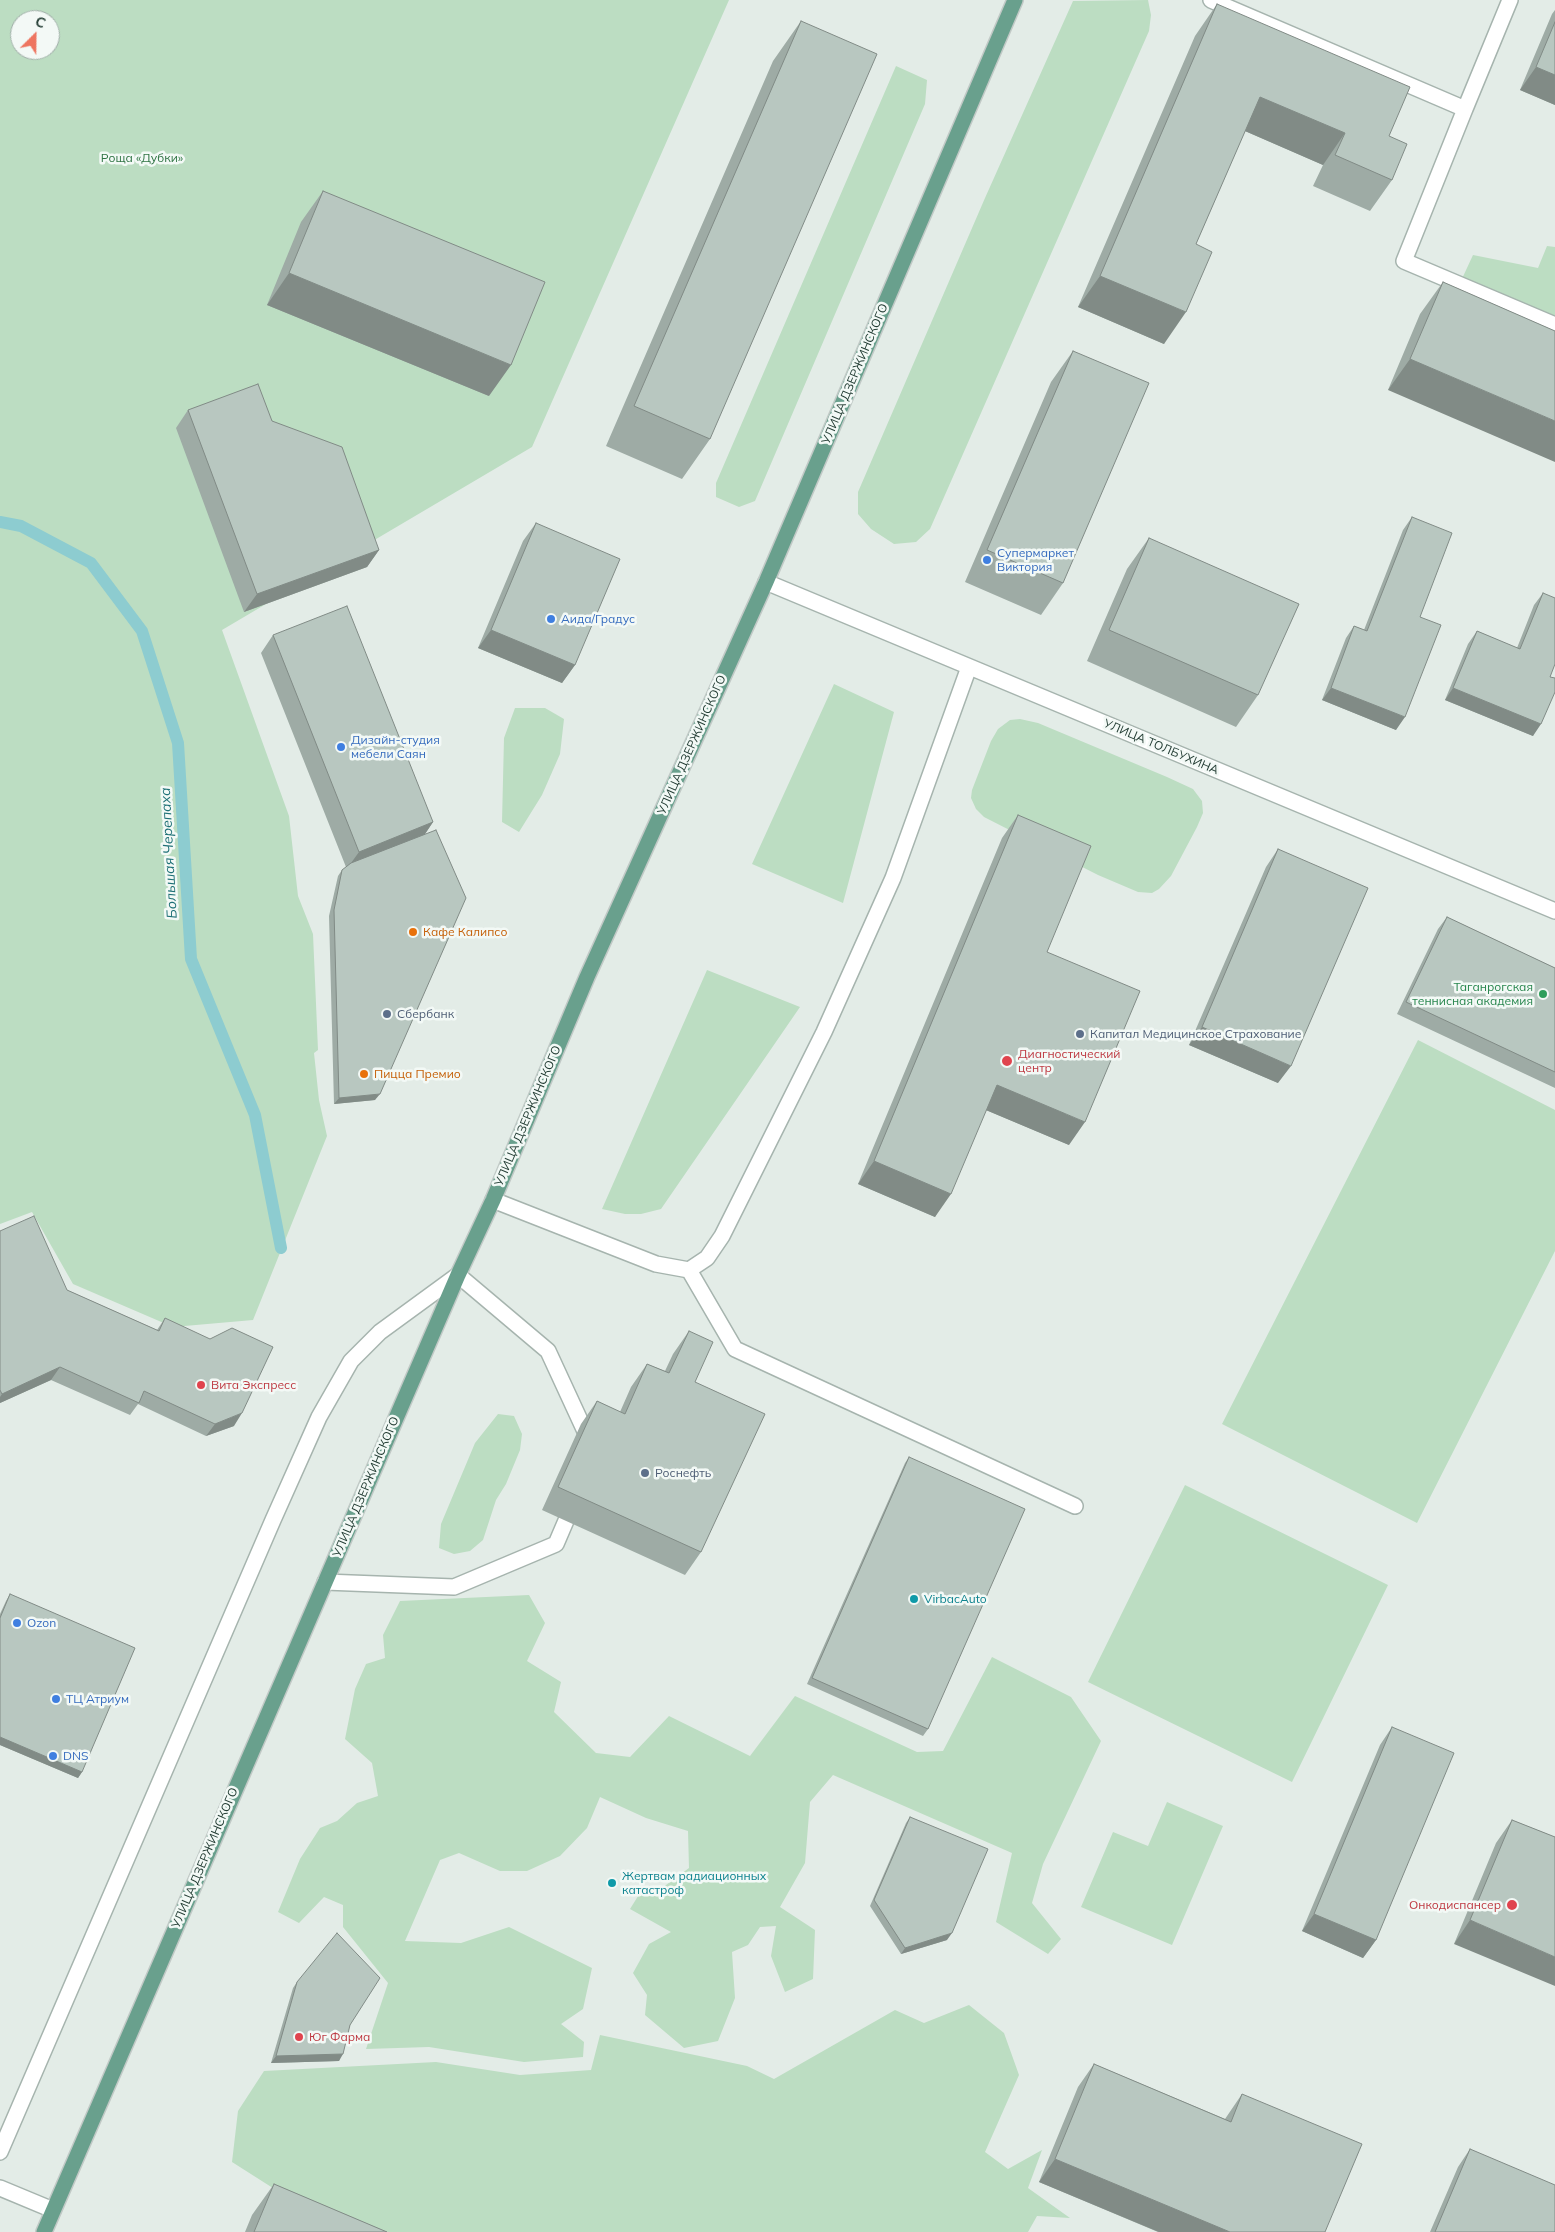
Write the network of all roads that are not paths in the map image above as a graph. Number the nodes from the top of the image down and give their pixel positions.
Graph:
1 (1015, 0) edge
2 (1211, 0) edge
3 (1510, 0) edge
4 (1466, 109) junction
5 (1555, 325) edge
6 (766, 582) junction
7 (969, 667) junction
8 (1555, 912) edge
9 (493, 1200) junction
10 (689, 1270) junction
11 (458, 1275) junction
12 (595, 1453) edge
13 (580, 1490) edge
14 (1075, 1506) dead end
15 (325, 1582) junction
16 (0, 2152) edge
17 (0, 2188) edge
18 (54, 2210) junction
19 (44, 2232) edge

1 - 6 main road, УЛИЦА ДЗЕРЖИНСКОГО
2 - 4 street
3 - 4 street
4 - 5 street
6 - 7 street, УЛИЦА ТОЛБУХИНА
6 - 9 main road, УЛИЦА ДЗЕРЖИНСКОГО
7 - 8 street, УЛИЦА ТОЛБУХИНА
7 - 10 street
9 - 10 street
9 - 11 main road, УЛИЦА ДЗЕРЖИНСКОГО
10 - 14 street
11 - 12 street
11 - 15 main road, УЛИЦА ДЗЕРЖИНСКОГО
11 - 16 street
13 - 15 street
15 - 18 main road, УЛИЦА ДЗЕРЖИНСКОГО
17 - 18 street
18 - 19 main road, УЛИЦА ДЗЕРЖИНСКОГО

